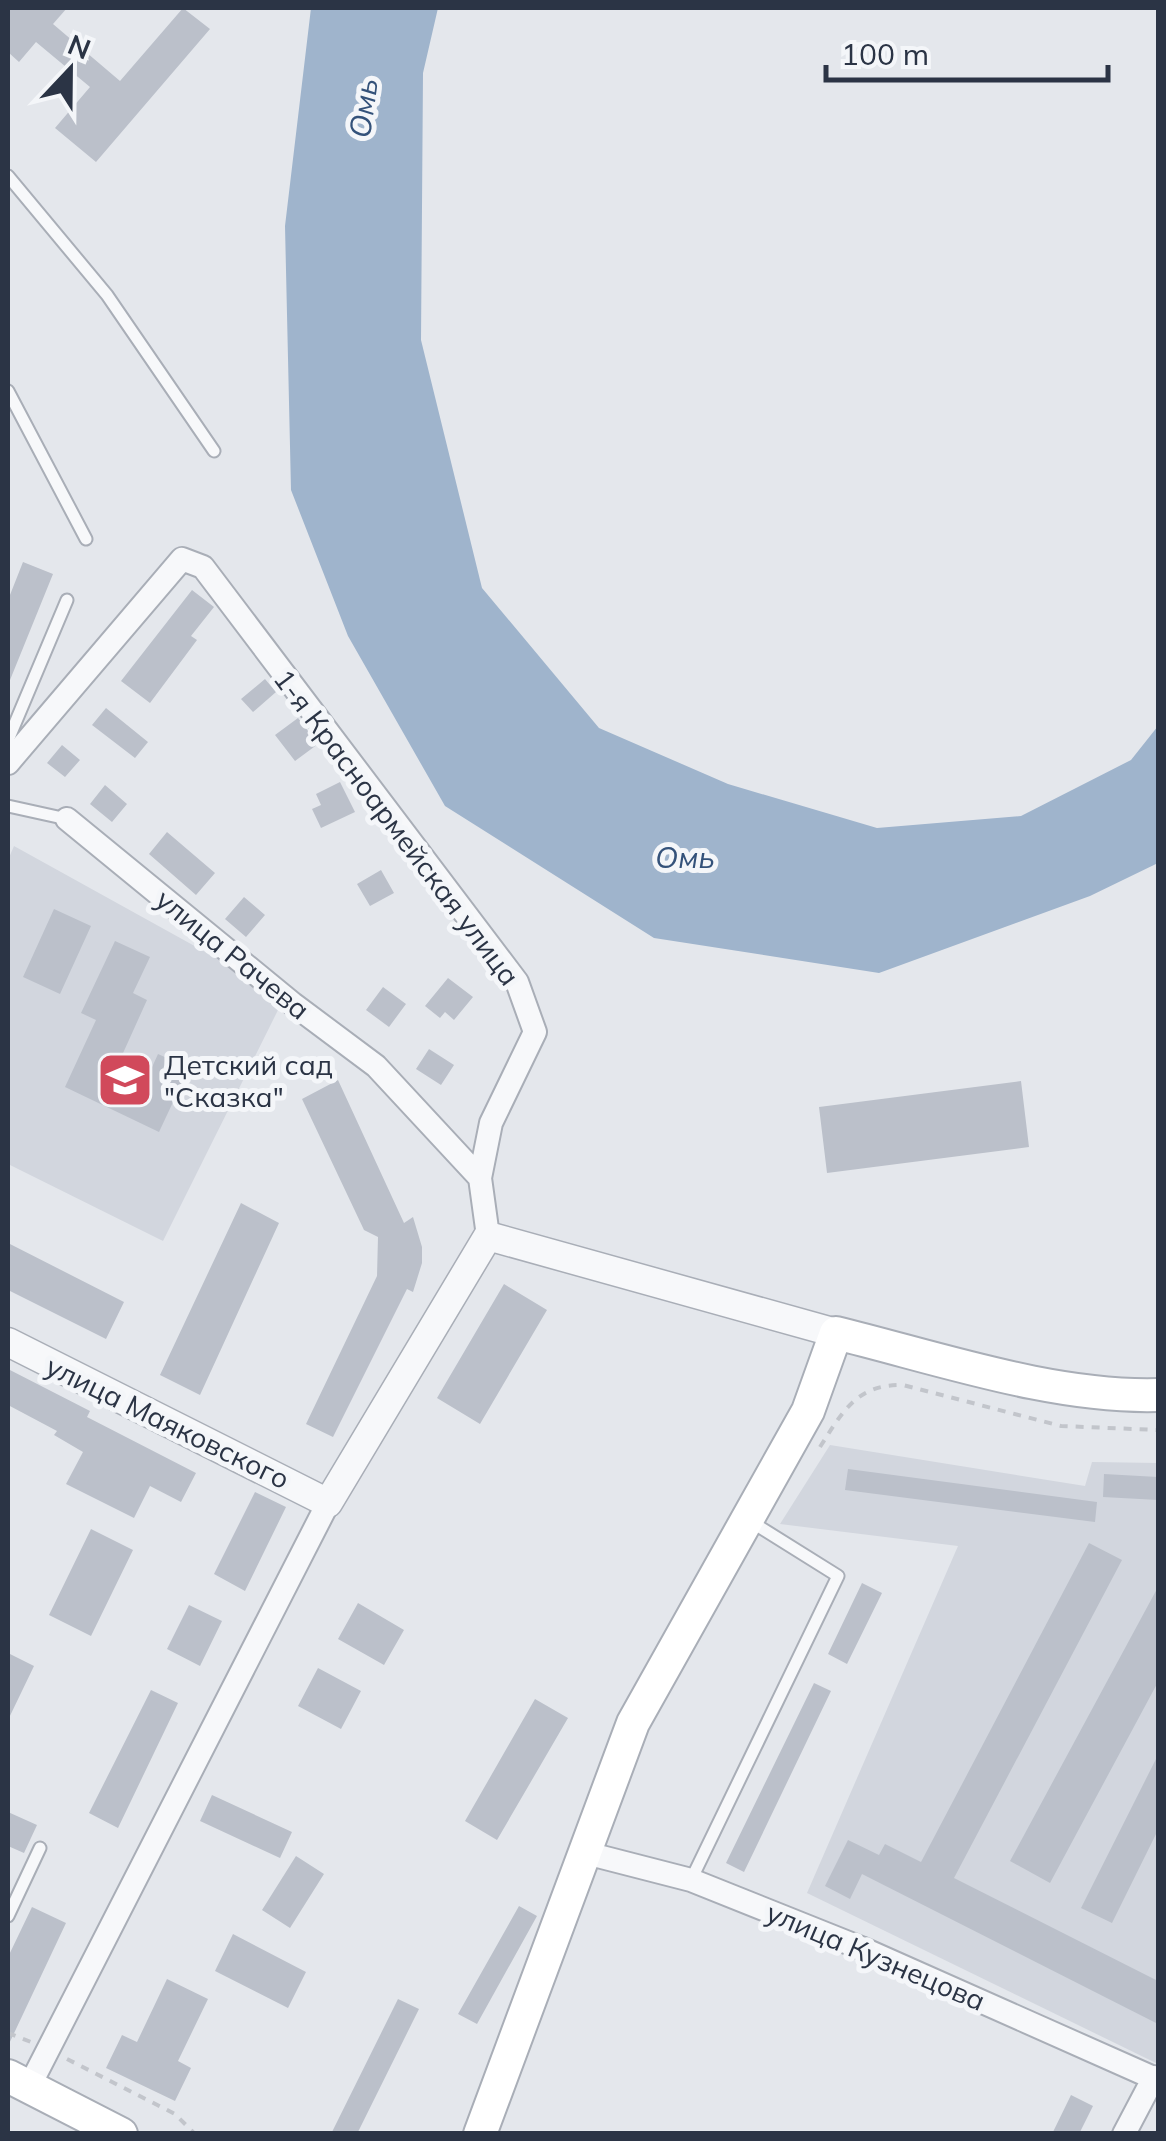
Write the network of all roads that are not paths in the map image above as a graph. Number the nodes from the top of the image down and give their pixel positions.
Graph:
1 (8, 176) edge
2 (8, 391) edge
3 (214, 451) dead end
4 (86, 539) dead end
5 (68, 600) dead end
6 (8, 740) edge
7 (8, 764) edge
8 (8, 806) edge
9 (67, 819) joint
10 (480, 1178) junction
11 (488, 1236) junction
12 (836, 1333) junction
13 (8, 1342) edge
14 (1158, 1395) edge
15 (328, 1502) junction
16 (748, 1519) junction
17 (40, 1848) dead end
18 (586, 1853) junction
19 (691, 1880) junction
20 (8, 1916) edge
21 (1156, 2078) edge
22 (18, 2081) edge
23 (121, 2134) edge
24 (480, 2134) edge
25 (1124, 2134) edge

1 - 3 lane
2 - 4 lane
5 - 6 lane
7 - 10 street, 1-я Красноармейская улица
8 - 9 lane
9 - 10 street, улица Рачева
10 - 11 street, 1-я Красноармейская улица
11 - 12 street
11 - 15 street
12 - 14 main road
12 - 16 main road
13 - 15 street, улица Маяковского
15 - 22 street
16 - 18 main road
16 - 19 lane
17 - 20 lane
18 - 19 street, улица Кузнецова
18 - 24 main road
19 - 21 street, улица Кузнецова
21 - 25 street
22 - 23 main road

